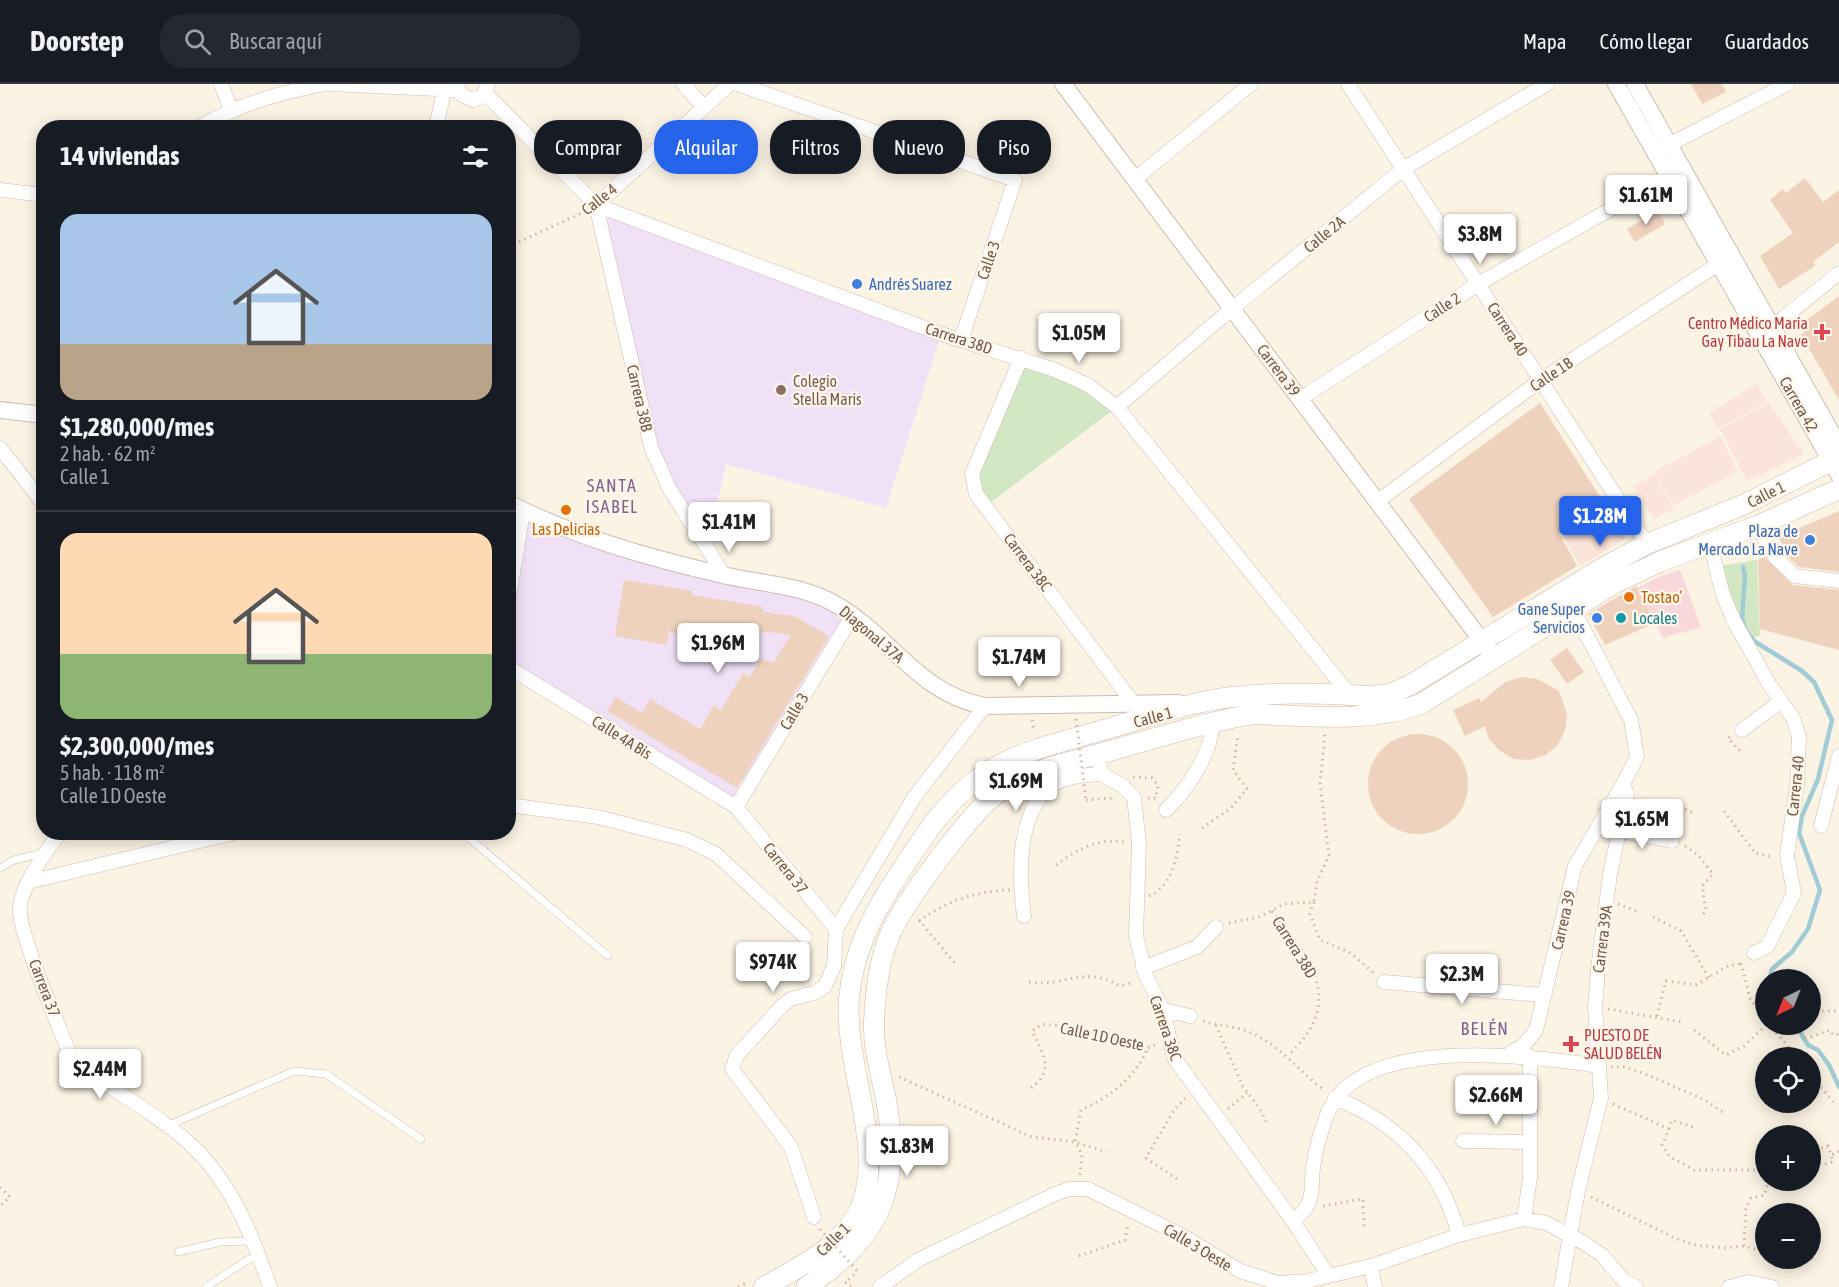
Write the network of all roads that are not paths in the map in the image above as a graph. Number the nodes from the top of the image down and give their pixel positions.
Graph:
1 (221, 84) edge
2 (325, 84) edge
3 (330, 84) edge
4 (683, 84) edge
5 (730, 84) edge
6 (737, 84) edge
7 (1063, 84) edge
8 (1251, 84) edge
9 (1348, 84) edge
10 (1547, 84) edge
11 (1616, 84) edge
12 (1635, 84) edge
13 (1787, 84) edge
14 (453, 88) edge
15 (487, 89) edge
16 (703, 106) junction
17 (231, 109) junction
18 (212, 120) edge
19 (439, 120) edge
20 (1662, 148) junction
21 (1403, 169) junction
22 (1676, 172) junction
23 (1135, 179) junction
24 (0, 190) edge
25 (36, 194) edge
26 (596, 205) junction
27 (1725, 260) junction
28 (1839, 273) edge
29 (1478, 284) junction
30 (1232, 309) junction
31 (1766, 332) junction
32 (961, 340) junction
33 (1021, 358) junction
34 (1541, 380) junction
35 (1300, 399) junction
36 (1117, 407) junction
37 (0, 410) edge
38 (36, 414) edge
39 (0, 448) edge
40 (1837, 460) edge
41 (1839, 489) edge
42 (36, 494) edge
43 (1378, 501) junction
44 (516, 507) edge
45 (1757, 526) junction
46 (1710, 543) junction
47 (1647, 544) junction
48 (724, 575) junction
49 (1839, 581) edge
50 (1572, 608) junction
51 (853, 615) junction
52 (1482, 641) junction
53 (1494, 657) junction
54 (516, 672) edge
55 (1350, 695) junction
56 (1781, 701) junction
57 (1204, 703) junction
58 (1134, 704) junction
59 (985, 706) junction
60 (1211, 722) junction
61 (1742, 730) dead end
62 (1839, 756) edge
63 (1100, 764) junction
64 (1623, 784) junction
65 (516, 806) edge
66 (736, 807) junction
67 (1166, 810) dead end
68 (1821, 826) dead end
69 (1620, 831) junction
70 (55, 840) edge
71 (204, 840) edge
72 (471, 840) edge
73 (1672, 841) road end
74 (46, 853) junction
75 (0, 868) edge
76 (28, 882) junction
77 (1024, 916) dead end
78 (1216, 927) road end
79 (836, 929) junction
80 (805, 937) dead end
81 (1754, 953) road end
82 (608, 956) dead end
83 (1145, 972) junction
84 (1384, 982) road end
85 (1543, 995) junction
86 (1163, 1010) junction
87 (1190, 1016) road end
88 (1509, 1054) junction
89 (1530, 1056) junction
90 (1599, 1066) junction
91 (1335, 1098) junction
92 (167, 1126) junction
93 (421, 1139) dead end
94 (1462, 1141) dead end
95 (1529, 1142) junction
96 (1524, 1219) junction
97 (1293, 1221) junction
98 (817, 1223) road end
99 (1460, 1235) junction
100 (1571, 1235) junction
101 (252, 1241) junction
102 (178, 1252) dead end
103 (259, 1256) junction
104 (1371, 1266) junction
105 (1328, 1275) junction
106 (812, 1283) edge
107 (758, 1284) edge
108 (1624, 1284) edge
109 (206, 1287) edge
110 (270, 1287) edge
111 (880, 1287) edge
112 (1375, 1287) edge
113 (1561, 1287) edge
114 (1636, 1287) edge
115 (1729, 1287) edge
116 (1772, 1287) edge

1 - 17 street
2 - 17 street
3 - 14 street
4 - 16 street
5 - 16 street, Calle 4
6 - 32 street, Calle 3
7 - 23 street, Carrera 39
8 - 23 street
9 - 21 street, Carrera 40
10 - 21 street, Calle 2A
11 - 20 street, Carrera 42
12 - 20 street, Carrera 42
13 - 20 street
14 - 15 street
14 - 19 street
15 - 26 street, Carrera 38D
16 - 26 street, Calle 4
17 - 18 street
20 - 22 street, Carrera 42
21 - 29 street, Carrera 40
21 - 30 street, Calle 2A
22 - 27 street, Carrera 42
22 - 29 street, Calle 2
23 - 30 street, Carrera 39
24 - 25 street
26 - 32 street, Carrera 38D
26 - 48 street, Carrera 38B
27 - 31 street, Carrera 42
27 - 34 street, Calle 1B
28 - 31 street
29 - 34 street, Carrera 40
29 - 35 street, Calle 2
30 - 35 street, Carrera 39
30 - 36 street, Calle 2A
31 - 40 street, Carrera 42
32 - 33 street, Carrera 38D
33 - 36 street, Carrera 38D
33 - 58 street, Carrera 38C
34 - 43 street, Calle 1B
34 - 47 street, Carrera 40
35 - 43 street, Carrera 39
36 - 55 street, Carrera 38D
37 - 38 street
39 - 42 street
40 - 47 main road, Calle 1
41 - 45 main road, Calle 1
43 - 52 street, Carrera 39
44 - 48 street, Diagonal 37A
45 - 46 main road, Calle 1
45 - 49 street
46 - 50 main road, Calle 1
46 - 56 street, Carrera 40
47 - 52 main road, Calle 1
48 - 51 street, Diagonal 37A
50 - 53 main road, Calle 1
50 - 64 street, Carrera 39A
51 - 59 street, Diagonal 37A
51 - 66 street, Calle 3
52 - 53 street, Carrera 39
52 - 55 main road, Calle 1
53 - 60 main road, Calle 1
54 - 66 street, Calle 4A Bis
55 - 57 main road, Calle 1
56 - 61 street
56 - 81 street, Carrera 40
57 - 58 street, Diagonal 37A
57 - 107 main road, Calle 1
58 - 59 street, Diagonal 37A
59 - 79 street
60 - 63 main road, Calle 1
60 - 67 street
62 - 68 street
63 - 77 street
63 - 83 street, Carrera 38C
63 - 106 main road, Calle 1
64 - 69 street, Carrera 39A
64 - 85 street, Carrera 39
65 - 80 street
66 - 79 street, Carrera 37
69 - 73 street
69 - 90 street, Carrera 39A
70 - 74 street, Carrera 37
71 - 76 street
72 - 82 lane
74 - 75 lane
74 - 76 street, Carrera 37
76 - 92 street, Carrera 37
78 - 83 street
79 - 98 street
83 - 86 street, Carrera 38C
84 - 85 street
85 - 88 street, Carrera 39
86 - 87 street
86 - 97 street, Carrera 38C
88 - 89 street
88 - 91 street
89 - 90 street
89 - 95 street
90 - 100 street, Carrera 39A
91 - 97 street
91 - 99 street
92 - 93 lane
92 - 101 street, Carrera 37
94 - 95 street
95 - 96 street
96 - 99 street, Calle 3 Oeste
96 - 100 street, Calle 3 Oeste
97 - 105 street, Carrera 38C
99 - 104 street, Calle 3 Oeste
100 - 108 street, Calle 3 Oeste
100 - 113 street, Carrera 39A
101 - 102 lane
101 - 103 street, Carrera 37
103 - 109 lane
103 - 110 street, Carrera 37
104 - 105 street, Calle 3 Oeste
104 - 112 street
105 - 111 street, Calle 3 Oeste
108 - 114 street
115 - 116 street

